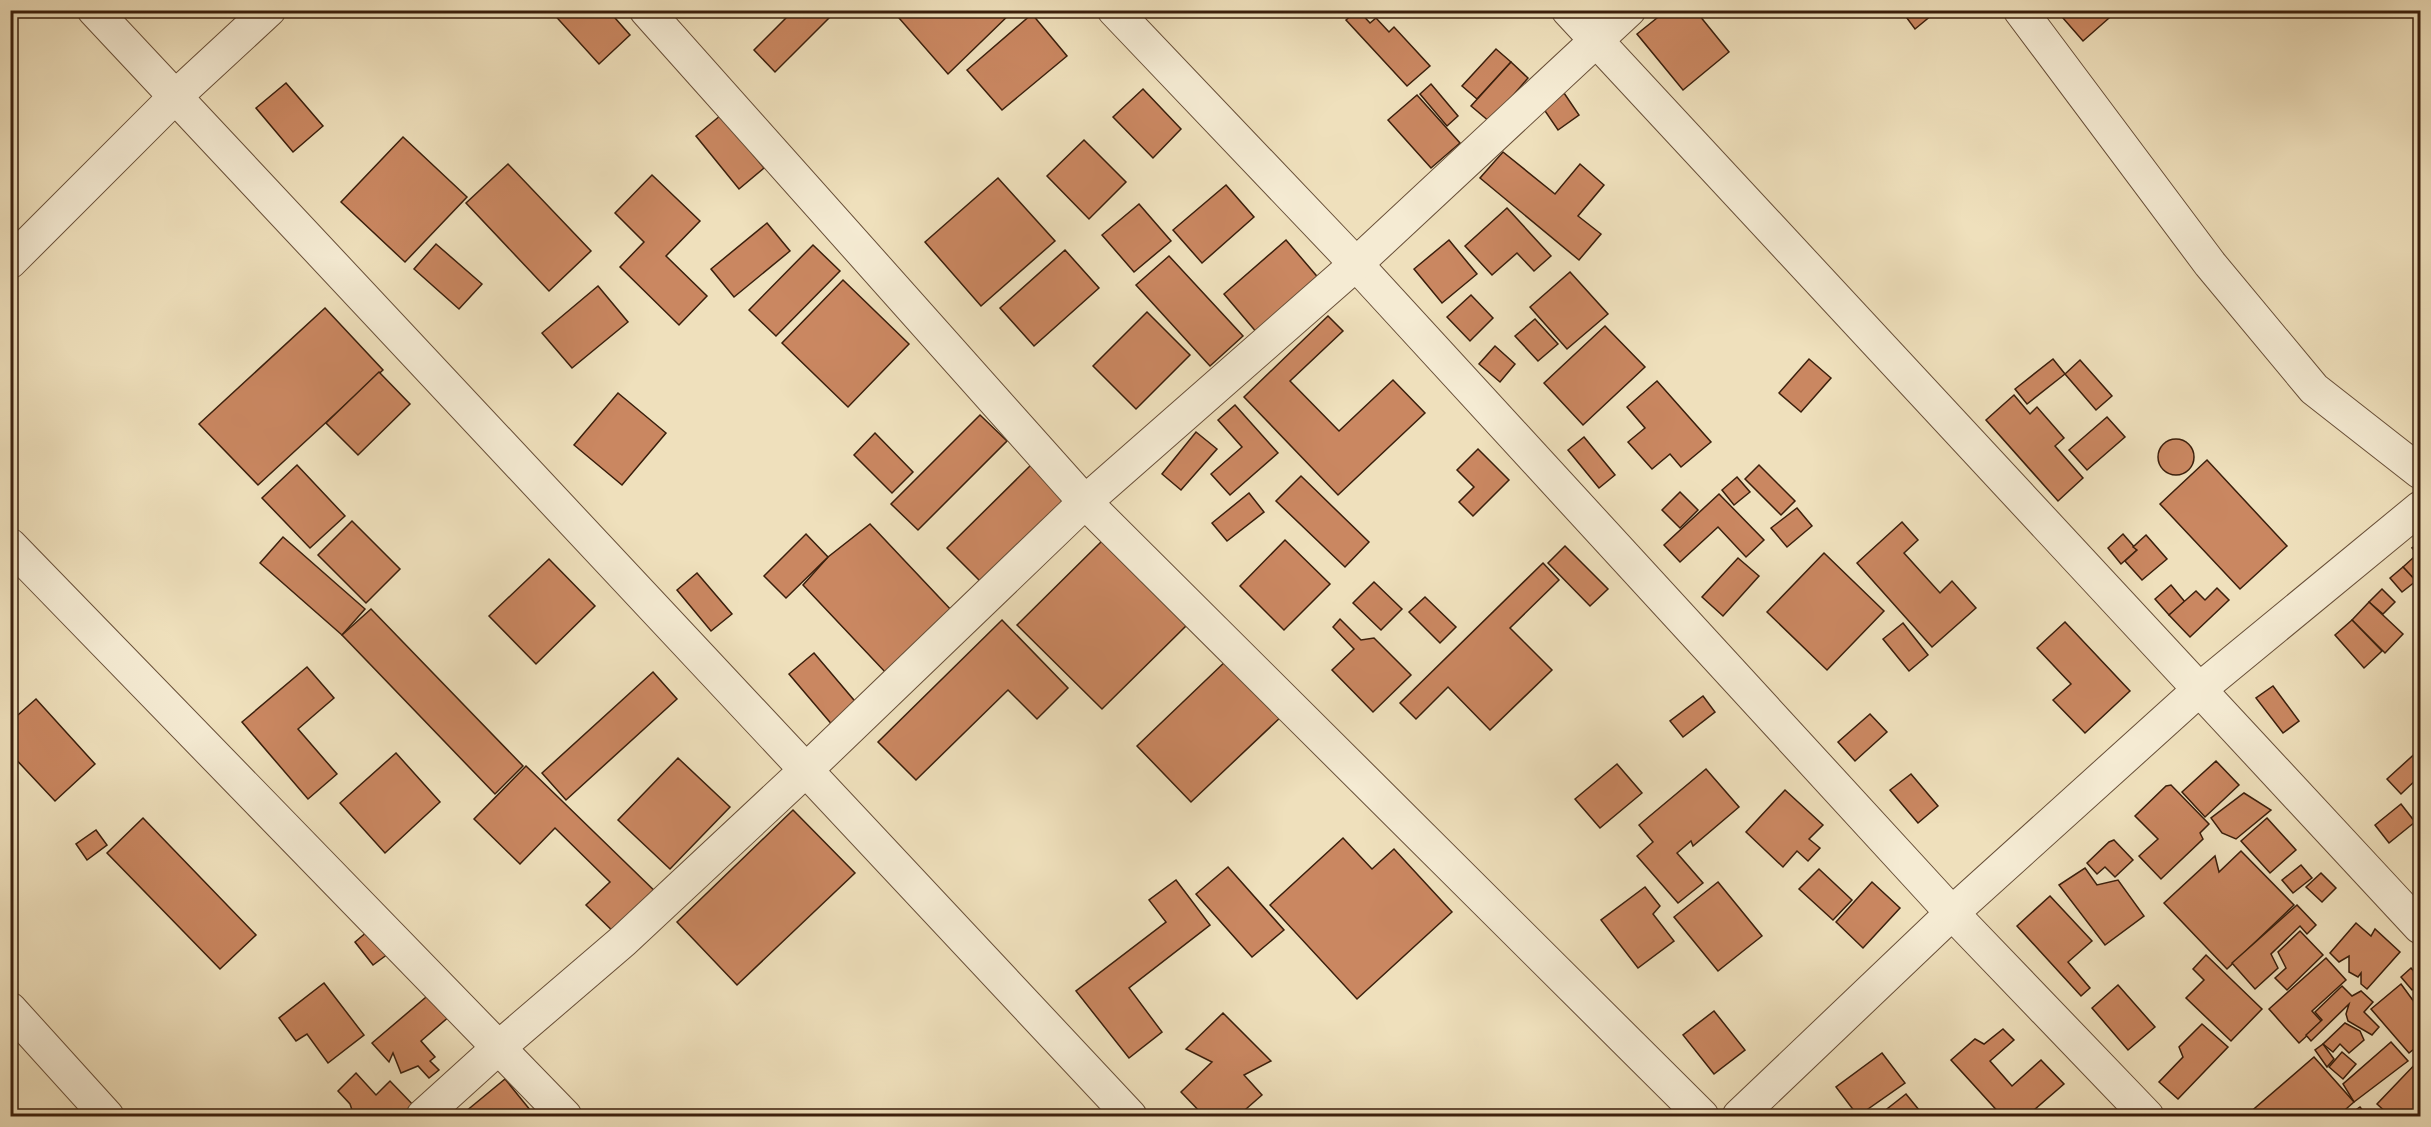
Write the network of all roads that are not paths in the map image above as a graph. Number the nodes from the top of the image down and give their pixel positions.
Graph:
1 (94, 10) edge
2 (269, 10) edge
3 (646, 10) edge
4 (1114, 10) edge
5 (1568, 10) edge
6 (1629, 10) edge
7 (2020, 10) edge
8 (1597, 41) junction
9 (176, 96) junction
10 (10, 262) edge
11 (1356, 264) junction
12 (2421, 472) edge
13 (1085, 502) junction
14 (2421, 508) edge
15 (10, 545) edge
16 (2200, 689) junction
17 (805, 771) junction
18 (1952, 913) junction
19 (2421, 927) edge
20 (10, 1010) edge
21 (497, 1049) junction
22 (107, 1116) edge
23 (423, 1116) edge
24 (565, 1116) edge
25 (1130, 1116) edge
26 (1702, 1116) edge
27 (1739, 1116) edge
28 (2147, 1116) edge

1 - 9 street
2 - 9 street
3 - 13 street
4 - 11 street
5 - 8 street
6 - 8 street
7 - 12 street
8 - 11 street
8 - 16 street
9 - 10 street
9 - 17 street
11 - 13 street
11 - 18 street
13 - 17 street
13 - 26 street
14 - 16 street
15 - 21 street
16 - 18 street
16 - 19 street
17 - 21 street
17 - 25 street
18 - 27 street
18 - 28 street
20 - 22 street
21 - 23 street
21 - 24 street

